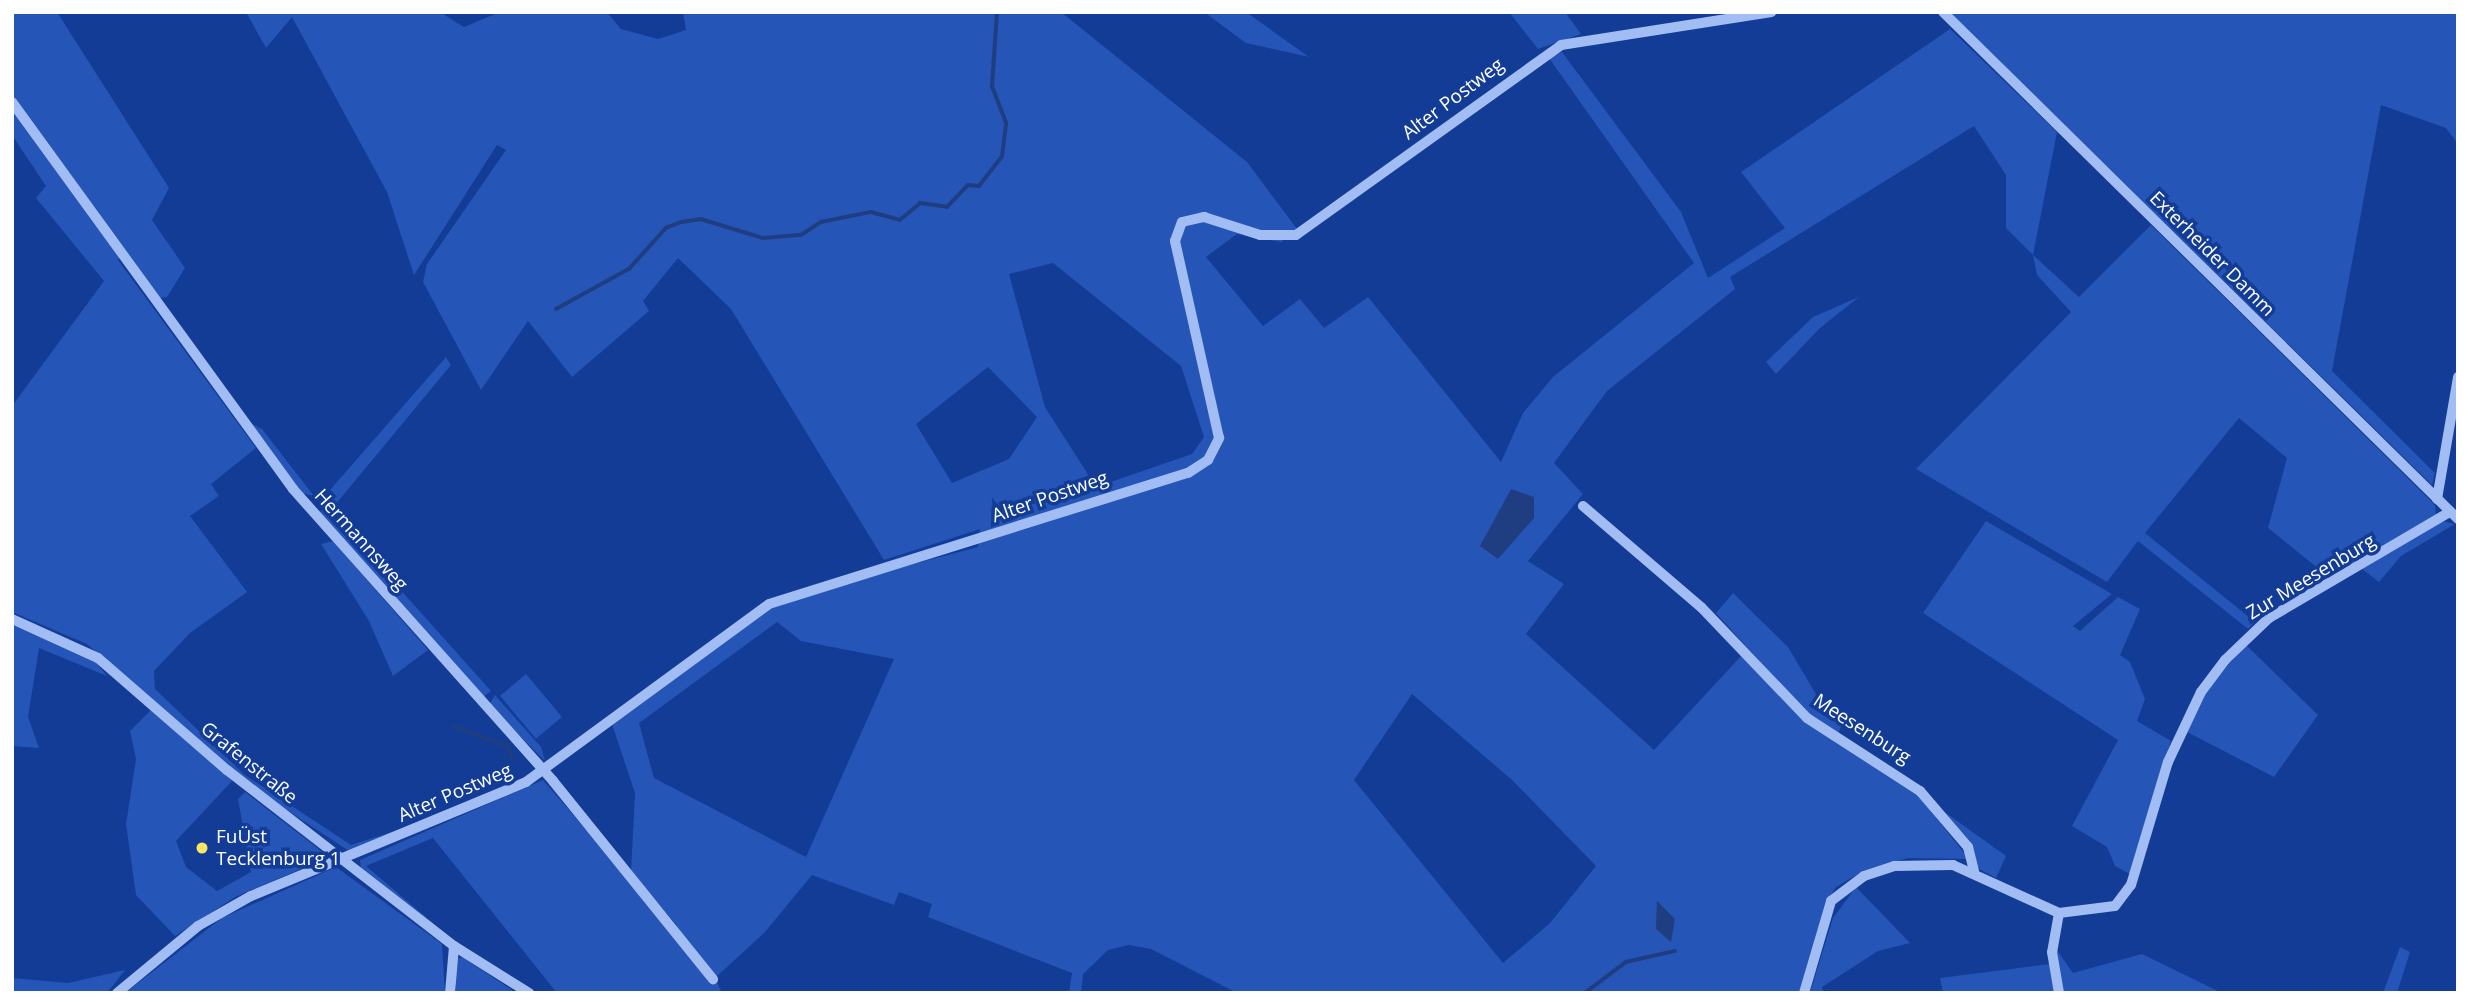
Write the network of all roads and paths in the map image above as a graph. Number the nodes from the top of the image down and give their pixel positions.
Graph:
1 (1771, 12) edge
2 (1943, 12) edge
3 (12, 102) edge
4 (2458, 377) edge
5 (2437, 499) junction
6 (1583, 506) dead end
7 (2454, 516) edge
8 (12, 619) edge
9 (542, 771) junction
10 (343, 860) junction
11 (1974, 871) junction
12 (2059, 913) junction
13 (454, 946) junction
14 (713, 979) dead end
15 (117, 993) edge
16 (450, 993) edge
17 (529, 993) edge
18 (1804, 993) edge
19 (2059, 993) edge

1 - 9 street, Alter Postweg
2 - 5 street, Exterheider Damm
3 - 9 street, Hermannsweg
4 - 5 street
5 - 7 street, Exterheider Damm
6 - 11 street, Meesenburg
7 - 12 street, Zur Meesenburg
8 - 10 street, Grafenstraße
9 - 10 street, Alter Postweg
9 - 14 street, Hermannsweg
10 - 13 street, Grafenstraße
10 - 15 street, Alter Postweg
11 - 12 street
11 - 18 street
12 - 19 street
13 - 16 street
13 - 17 street, Grafenstraße

